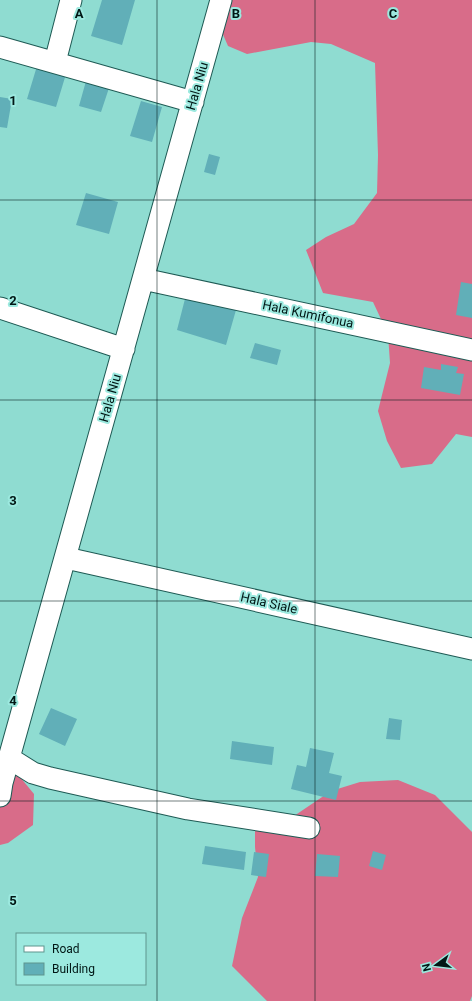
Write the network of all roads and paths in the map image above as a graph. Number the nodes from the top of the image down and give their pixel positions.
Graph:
1 (71, 0) edge
2 (221, 0) edge
3 (0, 47) edge
4 (55, 62) junction
5 (193, 102) junction
6 (143, 279) junction
7 (0, 308) edge
8 (124, 349) junction
9 (472, 350) edge
10 (66, 558) junction
11 (472, 649) edge
12 (9, 758) junction
13 (0, 796) edge
14 (309, 828) dead end

1 - 4 street
2 - 5 street, Hala Niu
3 - 4 street
4 - 5 street
5 - 6 street, Hala Niu
6 - 8 street, Hala Niu
6 - 9 street, Hala Kumifonua
7 - 8 street
8 - 10 street, Hala Niu
10 - 11 street, Hala Siale
10 - 12 street, Hala Niu
12 - 13 street, Hala Niu
12 - 14 street

